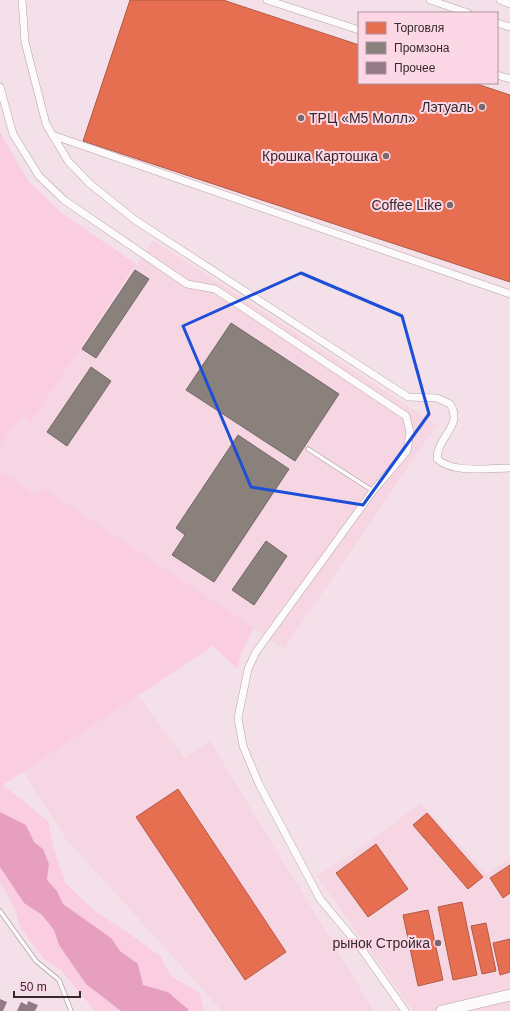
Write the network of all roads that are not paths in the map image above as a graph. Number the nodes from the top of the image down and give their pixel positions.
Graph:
1 (22, 0) edge
2 (267, 0) edge
3 (430, 0) edge
4 (500, 0) edge
5 (510, 4) edge
6 (465, 12) edge
7 (498, 22) edge
8 (510, 27) edge
9 (358, 30) edge
10 (498, 75) edge
11 (510, 80) edge
12 (0, 87) edge
13 (52, 135) junction
14 (510, 294) edge
15 (308, 449) dead end
16 (510, 468) edge
17 (373, 491) junction
18 (0, 911) edge
19 (510, 995) edge
20 (70, 1011) edge
21 (404, 1011) edge
22 (442, 1011) edge

1 - 13 street
2 - 9 street
3 - 6 street
4 - 5 street
7 - 8 street
10 - 11 street
12 - 17 street
13 - 14 street
13 - 16 street
15 - 17 lane
17 - 21 street
18 - 20 lane
19 - 22 street

